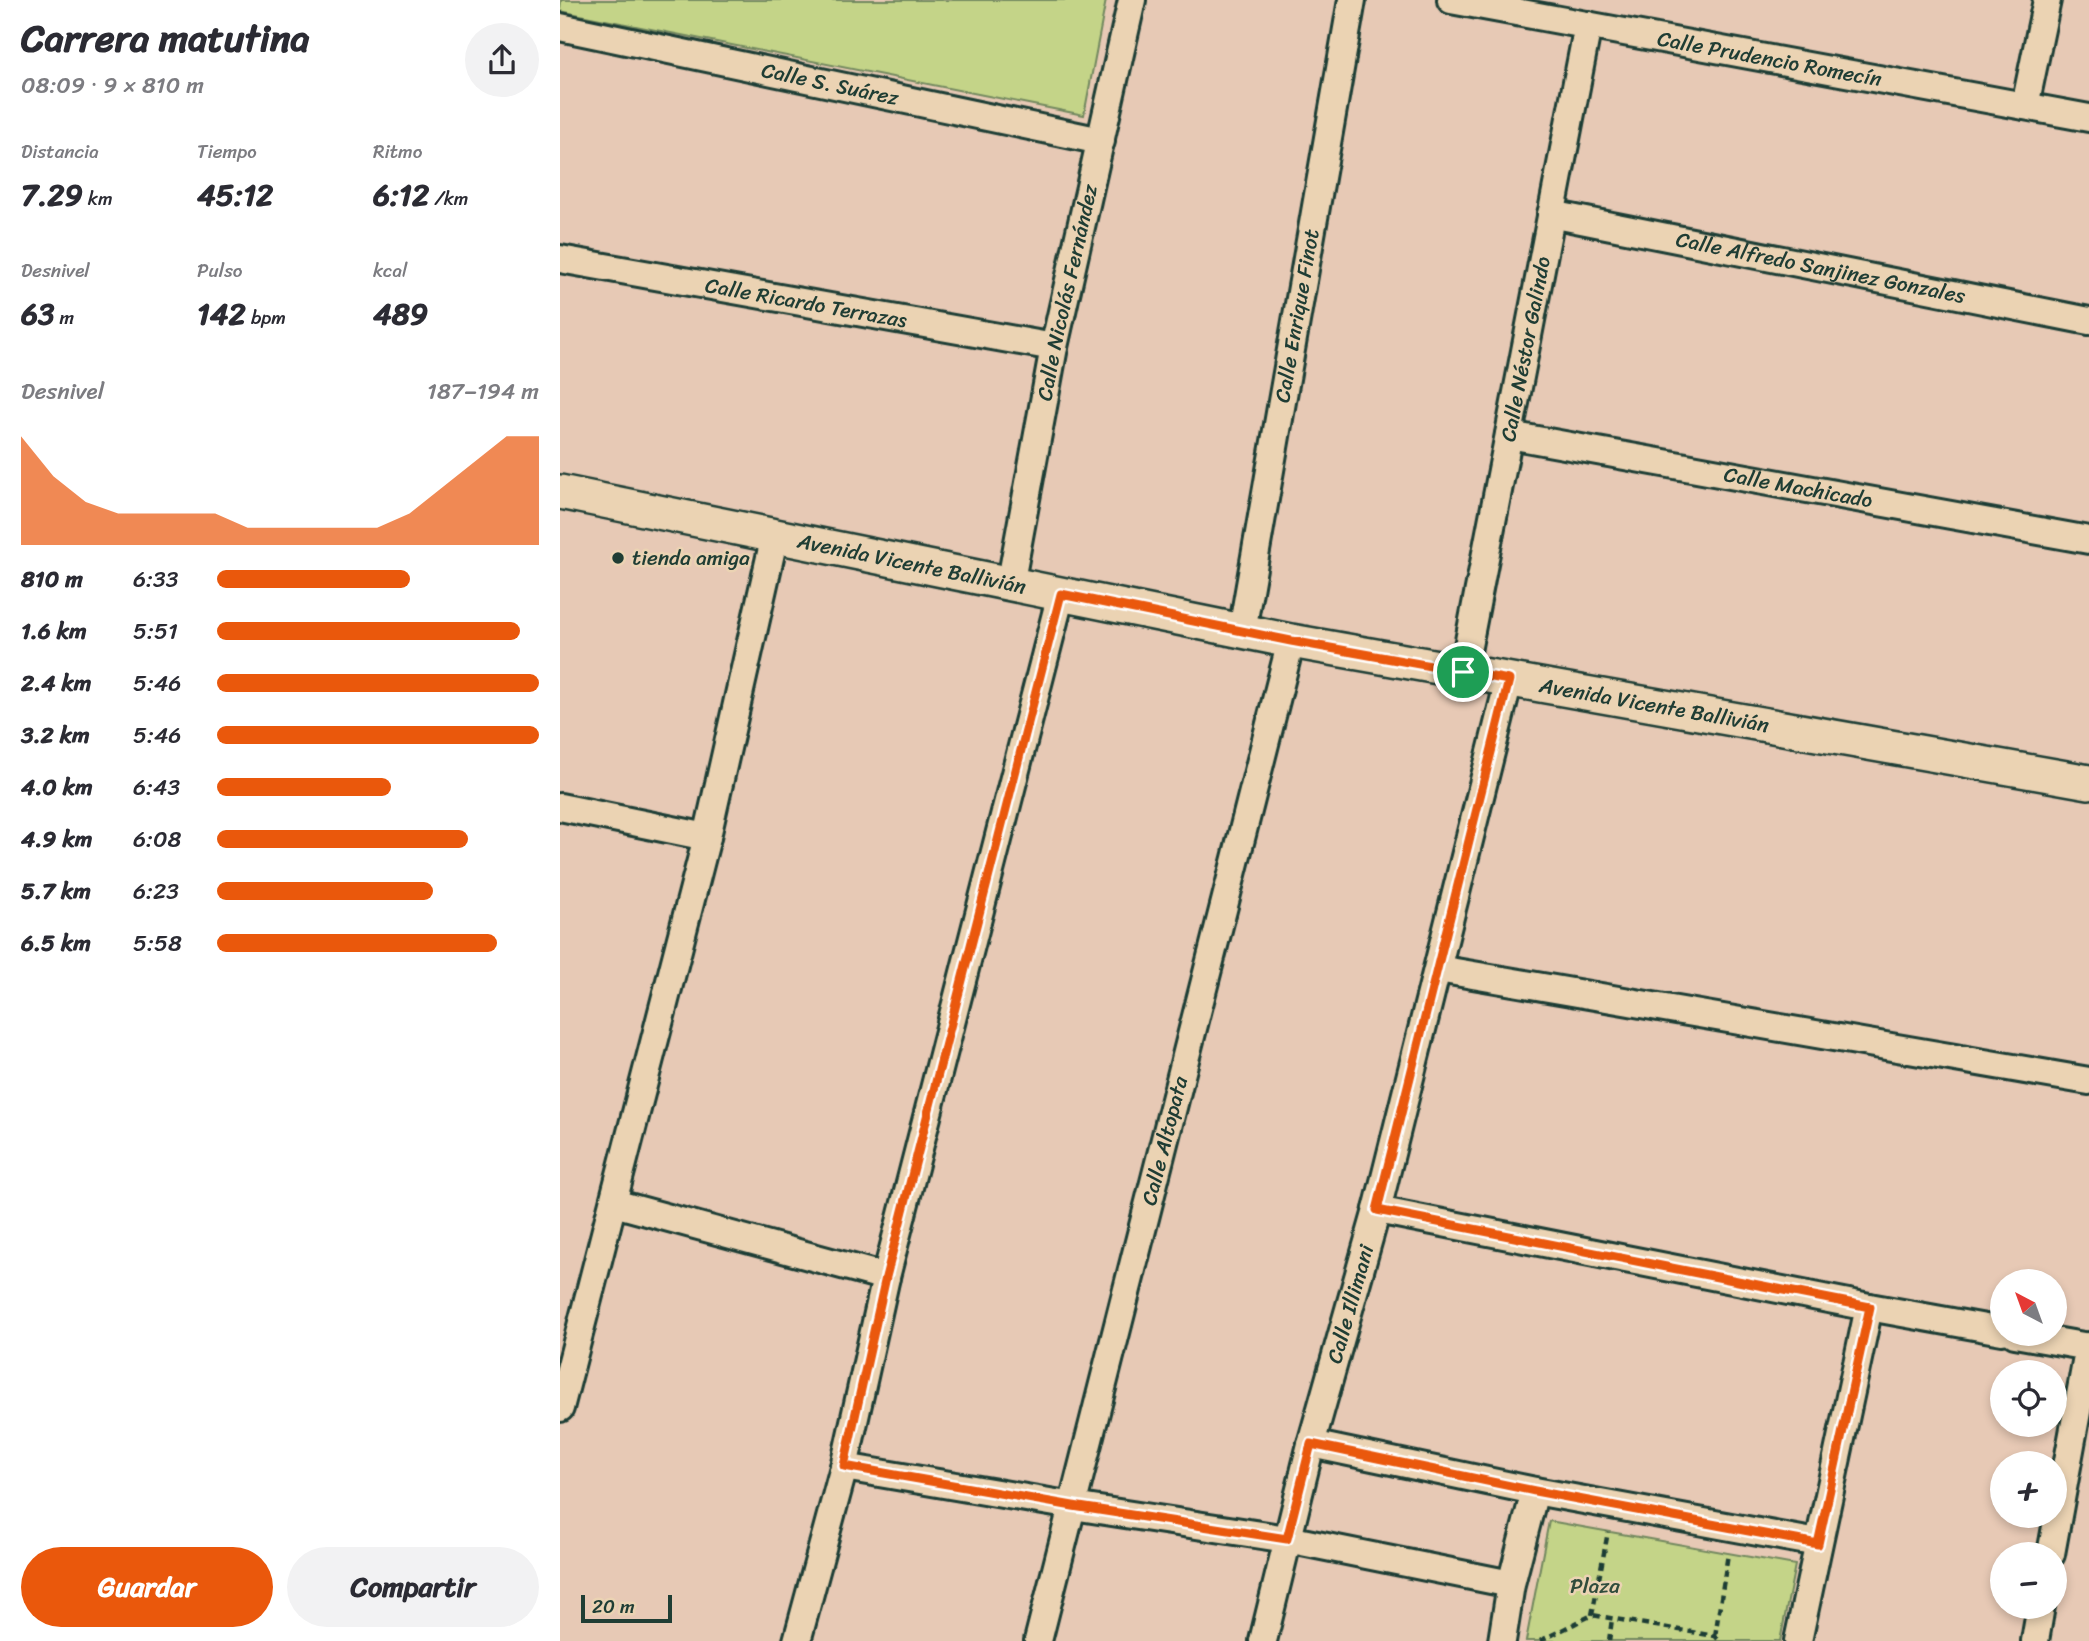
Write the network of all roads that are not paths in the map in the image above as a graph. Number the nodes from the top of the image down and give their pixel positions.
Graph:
1 (1132, 0) edge
2 (1352, 0) edge
3 (1451, 0) edge
4 (2047, 0) edge
5 (1588, 25) junction
6 (560, 27) edge
7 (2025, 106) junction
8 (2089, 117) edge
9 (1101, 141) junction
10 (1551, 215) junction
11 (560, 259) edge
12 (2089, 321) edge
13 (1054, 347) junction
14 (1509, 435) junction
15 (560, 492) edge
16 (775, 536) junction
17 (2089, 540) edge
18 (1010, 586) junction
19 (1061, 594) junction
20 (1242, 631) junction
21 (1291, 641) junction
22 (1463, 672) junction
23 (1509, 680) junction
24 (2089, 782) edge
25 (560, 807) edge
26 (708, 837) junction
27 (1438, 968) junction
28 (2089, 1081) edge
29 (614, 1203) junction
30 (1377, 1210) junction
31 (886, 1277) junction
32 (1870, 1307) junction
33 (572, 1316) edge
34 (1990, 1329) edge
35 (2067, 1343) edge
36 (2089, 1347) edge
37 (560, 1408) edge
38 (1311, 1444) junction
39 (844, 1466) junction
40 (1535, 1491) junction
41 (1073, 1506) junction
42 (1287, 1539) junction
43 (2053, 1542) edge
44 (1818, 1544) junction
45 (1511, 1584) junction
46 (2039, 1619) edge
47 (797, 1641) edge
48 (1038, 1641) edge
49 (1262, 1641) edge
50 (1502, 1641) edge
51 (1798, 1641) edge
52 (2035, 1641) edge

1 - 9 street, Calle Nicolás Fernández
2 - 20 street, Calle Enrique Finot
3 - 5 street, Calle Prudencio Romecín
4 - 7 street
5 - 7 street, Calle Prudencio Romecín
5 - 10 street, Calle Néstor Galindo
6 - 9 street, Calle S. Suárez
7 - 8 street, Calle Prudencio Romecín
9 - 13 street, Calle Nicolás Fernández
10 - 12 street, Calle Alfredo Sanjinez Gonzales
10 - 14 street, Calle Néstor Galindo
11 - 13 street, Calle Ricardo Terrazas
13 - 18 street, Calle Nicolás Fernández
14 - 17 street, Calle Machicado
14 - 22 street, Calle Néstor Galindo
15 - 16 street, Avenida Vicente Ballivián
16 - 18 street, Avenida Vicente Ballivián
16 - 26 street
18 - 19 street, Avenida Vicente Ballivián
19 - 20 street, Avenida Vicente Ballivián
19 - 31 street
20 - 21 street, Avenida Vicente Ballivián
21 - 22 street, Avenida Vicente Ballivián
21 - 41 street, Calle Altopata
22 - 23 street, Avenida Vicente Ballivián
23 - 24 street, Avenida Vicente Ballivián
23 - 27 street, Calle Illimani
25 - 26 street
26 - 29 street
27 - 28 street
27 - 30 street, Calle Illimani
29 - 31 street
29 - 33 street
30 - 32 street
30 - 38 street, Calle Illimani
31 - 39 street
32 - 34 street
32 - 44 street
33 - 37 street
35 - 36 street
36 - 43 street
38 - 40 street
38 - 42 street, Calle Illimani
39 - 41 street
39 - 47 street
40 - 44 street
40 - 45 street
41 - 42 street
41 - 48 street, Calle Altopata
42 - 45 street
42 - 49 street, Calle Illimani
44 - 51 street
45 - 50 street
46 - 52 street

